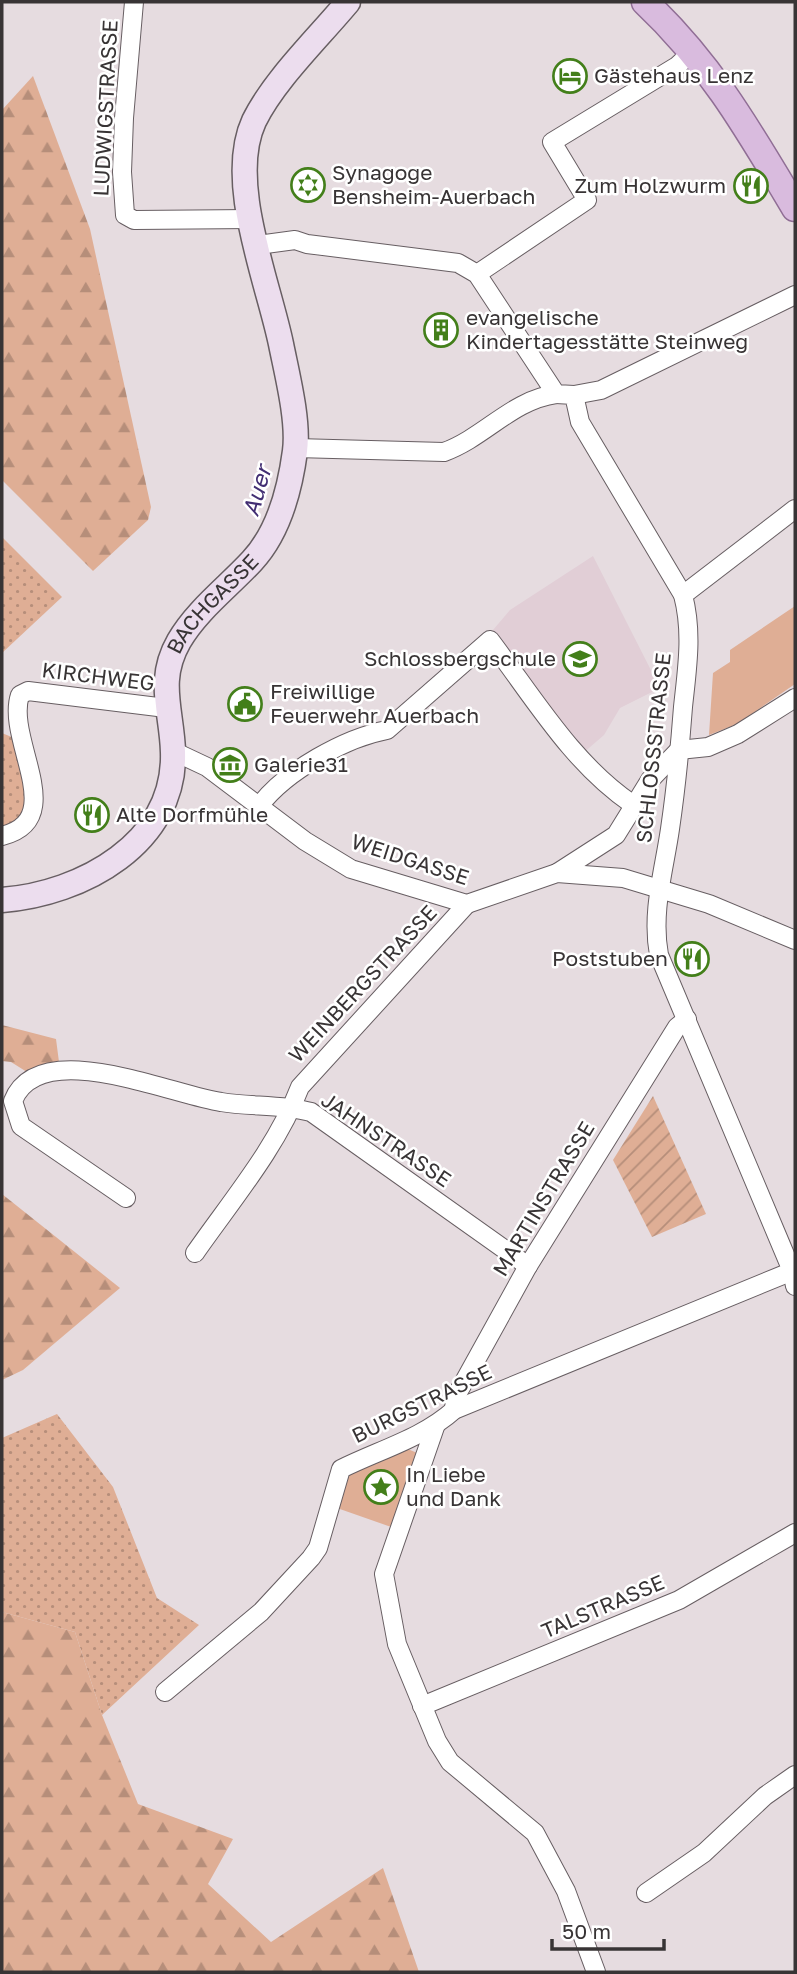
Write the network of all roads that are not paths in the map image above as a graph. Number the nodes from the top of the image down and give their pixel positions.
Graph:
1 (134, 2) edge
2 (348, 2) edge
3 (645, 2) edge
4 (693, 51) junction
5 (795, 208) edge
6 (251, 219) junction
7 (258, 245) junction
8 (477, 274) junction
9 (795, 295) edge
10 (556, 394) junction
11 (574, 395) junction
12 (296, 448) junction
13 (795, 509) edge
14 (683, 596) junction
15 (795, 698) edge
16 (166, 708) junction
17 (680, 750) junction
18 (173, 751) junction
19 (260, 804) junction
20 (632, 804) junction
21 (2, 836) edge
22 (557, 873) junction
23 (659, 889) junction
24 (2, 900) edge
25 (467, 905) junction
26 (795, 940) edge
27 (687, 1019) junction
28 (292, 1107) junction
29 (126, 1198) dead end
30 (195, 1253) dead end
31 (528, 1266) junction
32 (794, 1275) edge
33 (454, 1410) junction
34 (435, 1427) junction
35 (795, 1533) edge
36 (165, 1692) dead end
37 (422, 1706) junction
38 (795, 1775) edge
39 (646, 1893) dead end
40 (596, 1972) edge

1 - 6 street, LUDWIGSTRASSE
2 - 6 main road, BACHGASSE
3 - 4 main road
4 - 5 main road
4 - 8 street
6 - 7 main road, BACHGASSE
7 - 8 street
7 - 12 main road, BACHGASSE
8 - 10 street
9 - 11 street
10 - 11 street
10 - 12 street
11 - 14 street, SCHLOSSSTRASSE
12 - 16 main road, BACHGASSE
13 - 14 street
14 - 17 street, SCHLOSSSTRASSE
15 - 17 street
16 - 18 main road, BACHGASSE
16 - 21 street, KIRCHWEG
17 - 20 street
17 - 23 street, SCHLOSSSTRASSE
18 - 19 street, WEIDGASSE
18 - 24 main road, BACHGASSE
19 - 20 street
19 - 25 street, WEIDGASSE
20 - 22 street
22 - 23 street, WEIDGASSE
22 - 25 street, WEIDGASSE
23 - 26 street, WEIDGASSE
23 - 27 street, SCHLOSSSTRASSE
25 - 28 street, WEINBERGSTRASSE
27 - 31 street, MARTINSTRASSE
27 - 32 street, SCHLOSSSTRASSE
28 - 29 street
28 - 30 street, JAHNSTRASSE
28 - 31 street, JAHNSTRASSE
31 - 33 street, MARTINSTRASSE
32 - 33 street, BURGSTRASSE
33 - 34 street, BURGSTRASSE
34 - 36 street, BURGSTRASSE
34 - 37 street
35 - 37 street, TALSTRASSE
37 - 40 street
38 - 39 street

